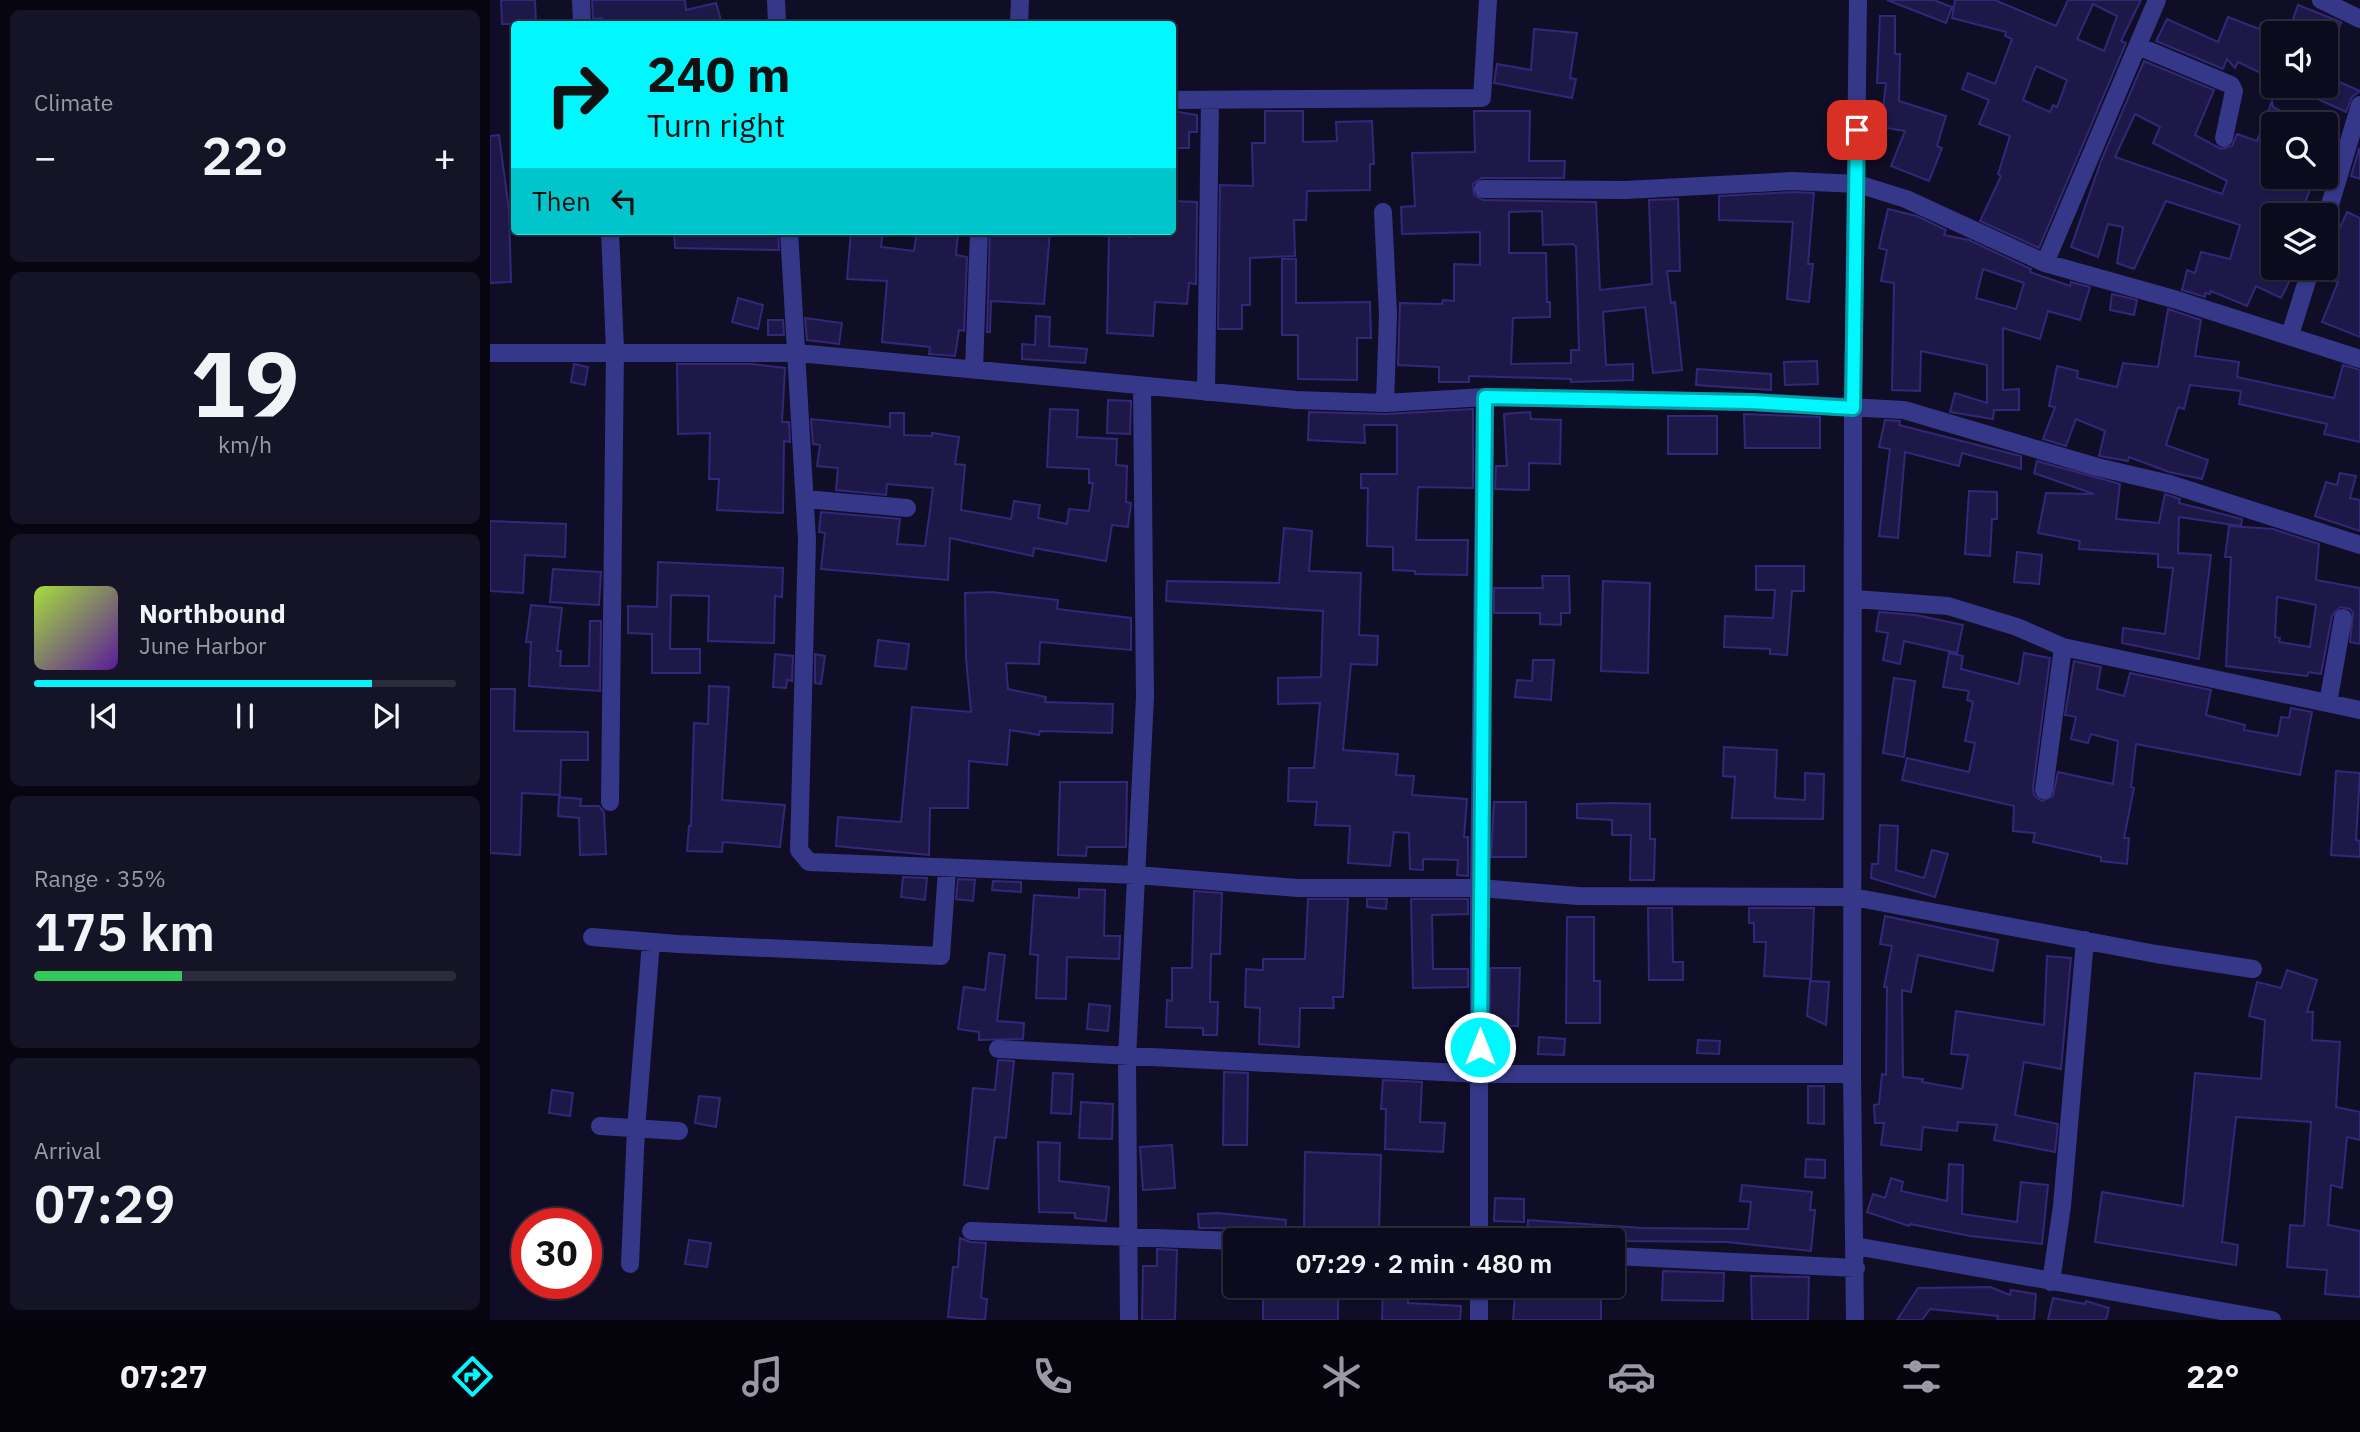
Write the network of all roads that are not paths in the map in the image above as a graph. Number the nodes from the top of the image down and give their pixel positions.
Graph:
1 (581, 0) edge
2 (776, 0) edge
3 (1020, 0) edge
4 (1488, 0) edge
5 (1858, 0) edge
6 (2157, 0) edge
7 (2322, 0) edge
8 (2360, 19) edge
9 (582, 21) edge
10 (777, 21) edge
11 (1019, 21) edge
12 (2138, 46) junction
13 (1176, 100) edge
14 (1210, 100) junction
15 (2360, 105) edge
16 (2224, 138) dead end
17 (1858, 184) junction
18 (1483, 189) dead end
19 (2331, 203) edge
20 (1383, 212) dead end
21 (610, 235) edge
22 (789, 235) edge
23 (979, 235) edge
24 (2045, 263) junction
25 (2307, 280) edge
26 (2290, 335) junction
27 (615, 351) junction
28 (490, 352) edge
29 (798, 353) junction
30 (2360, 359) edge
31 (974, 369) junction
32 (1142, 387) junction
33 (1206, 392) junction
34 (1485, 397) junction
35 (1385, 403) junction
36 (1853, 408) junction
37 (805, 499) junction
38 (907, 508) dead end
39 (2360, 545) edge
40 (1855, 599) junction
41 (2343, 618) dead end
42 (2063, 647) junction
43 (2328, 703) junction
44 (2360, 710) edge
45 (2044, 790) dead end
46 (610, 802) dead end
47 (947, 870) junction
48 (1137, 875) junction
49 (1479, 888) junction
50 (1853, 897) junction
51 (592, 937) dead end
52 (2085, 940) junction
53 (651, 942) junction
54 (2253, 969) dead end
55 (998, 1049) dead end
56 (1127, 1058) junction
57 (1480, 1074) junction
58 (1852, 1074) junction
59 (600, 1126) dead end
60 (636, 1129) junction
61 (679, 1131) dead end
62 (1479, 1228) edge
63 (971, 1231) dead end
64 (1128, 1238) junction
65 (1223, 1241) edge
66 (1855, 1246) junction
67 (1625, 1257) edge
68 (630, 1264) dead end
69 (1856, 1268) junction
70 (2051, 1282) junction
71 (1479, 1298) edge
72 (1129, 1320) edge
73 (1479, 1320) edge
74 (1854, 1320) edge
75 (2272, 1320) edge

1 - 9 street
2 - 10 street
3 - 11 street
4 - 14 street
5 - 17 street
6 - 12 street
7 - 8 street
12 - 16 street
12 - 24 street
13 - 14 street
14 - 33 street
15 - 19 street
17 - 18 street
17 - 24 street
17 - 36 street
20 - 35 street
21 - 27 street
22 - 29 street
23 - 31 street
24 - 26 street
25 - 26 street
26 - 30 street
27 - 28 street
27 - 29 street
27 - 46 street
29 - 31 street
29 - 37 street
31 - 32 street
32 - 33 street
32 - 48 street
33 - 35 street
34 - 35 street
34 - 36 street
34 - 49 street
36 - 39 street
36 - 40 street
37 - 38 street
37 - 47 street
40 - 42 street
40 - 50 street
41 - 43 street
42 - 43 street
42 - 45 street
43 - 44 street
47 - 48 street
47 - 53 street
48 - 49 street
48 - 56 street
49 - 50 street
49 - 57 street
50 - 52 street
50 - 58 street
51 - 53 street
52 - 54 street
52 - 70 street
53 - 60 street
55 - 56 street
56 - 57 street
56 - 64 street
57 - 58 street
57 - 62 street
58 - 66 street
59 - 60 street
60 - 61 street
60 - 68 street
63 - 64 street
64 - 65 street
64 - 72 street
66 - 69 street
66 - 70 street
67 - 69 street
69 - 74 street
70 - 75 street
71 - 73 street

